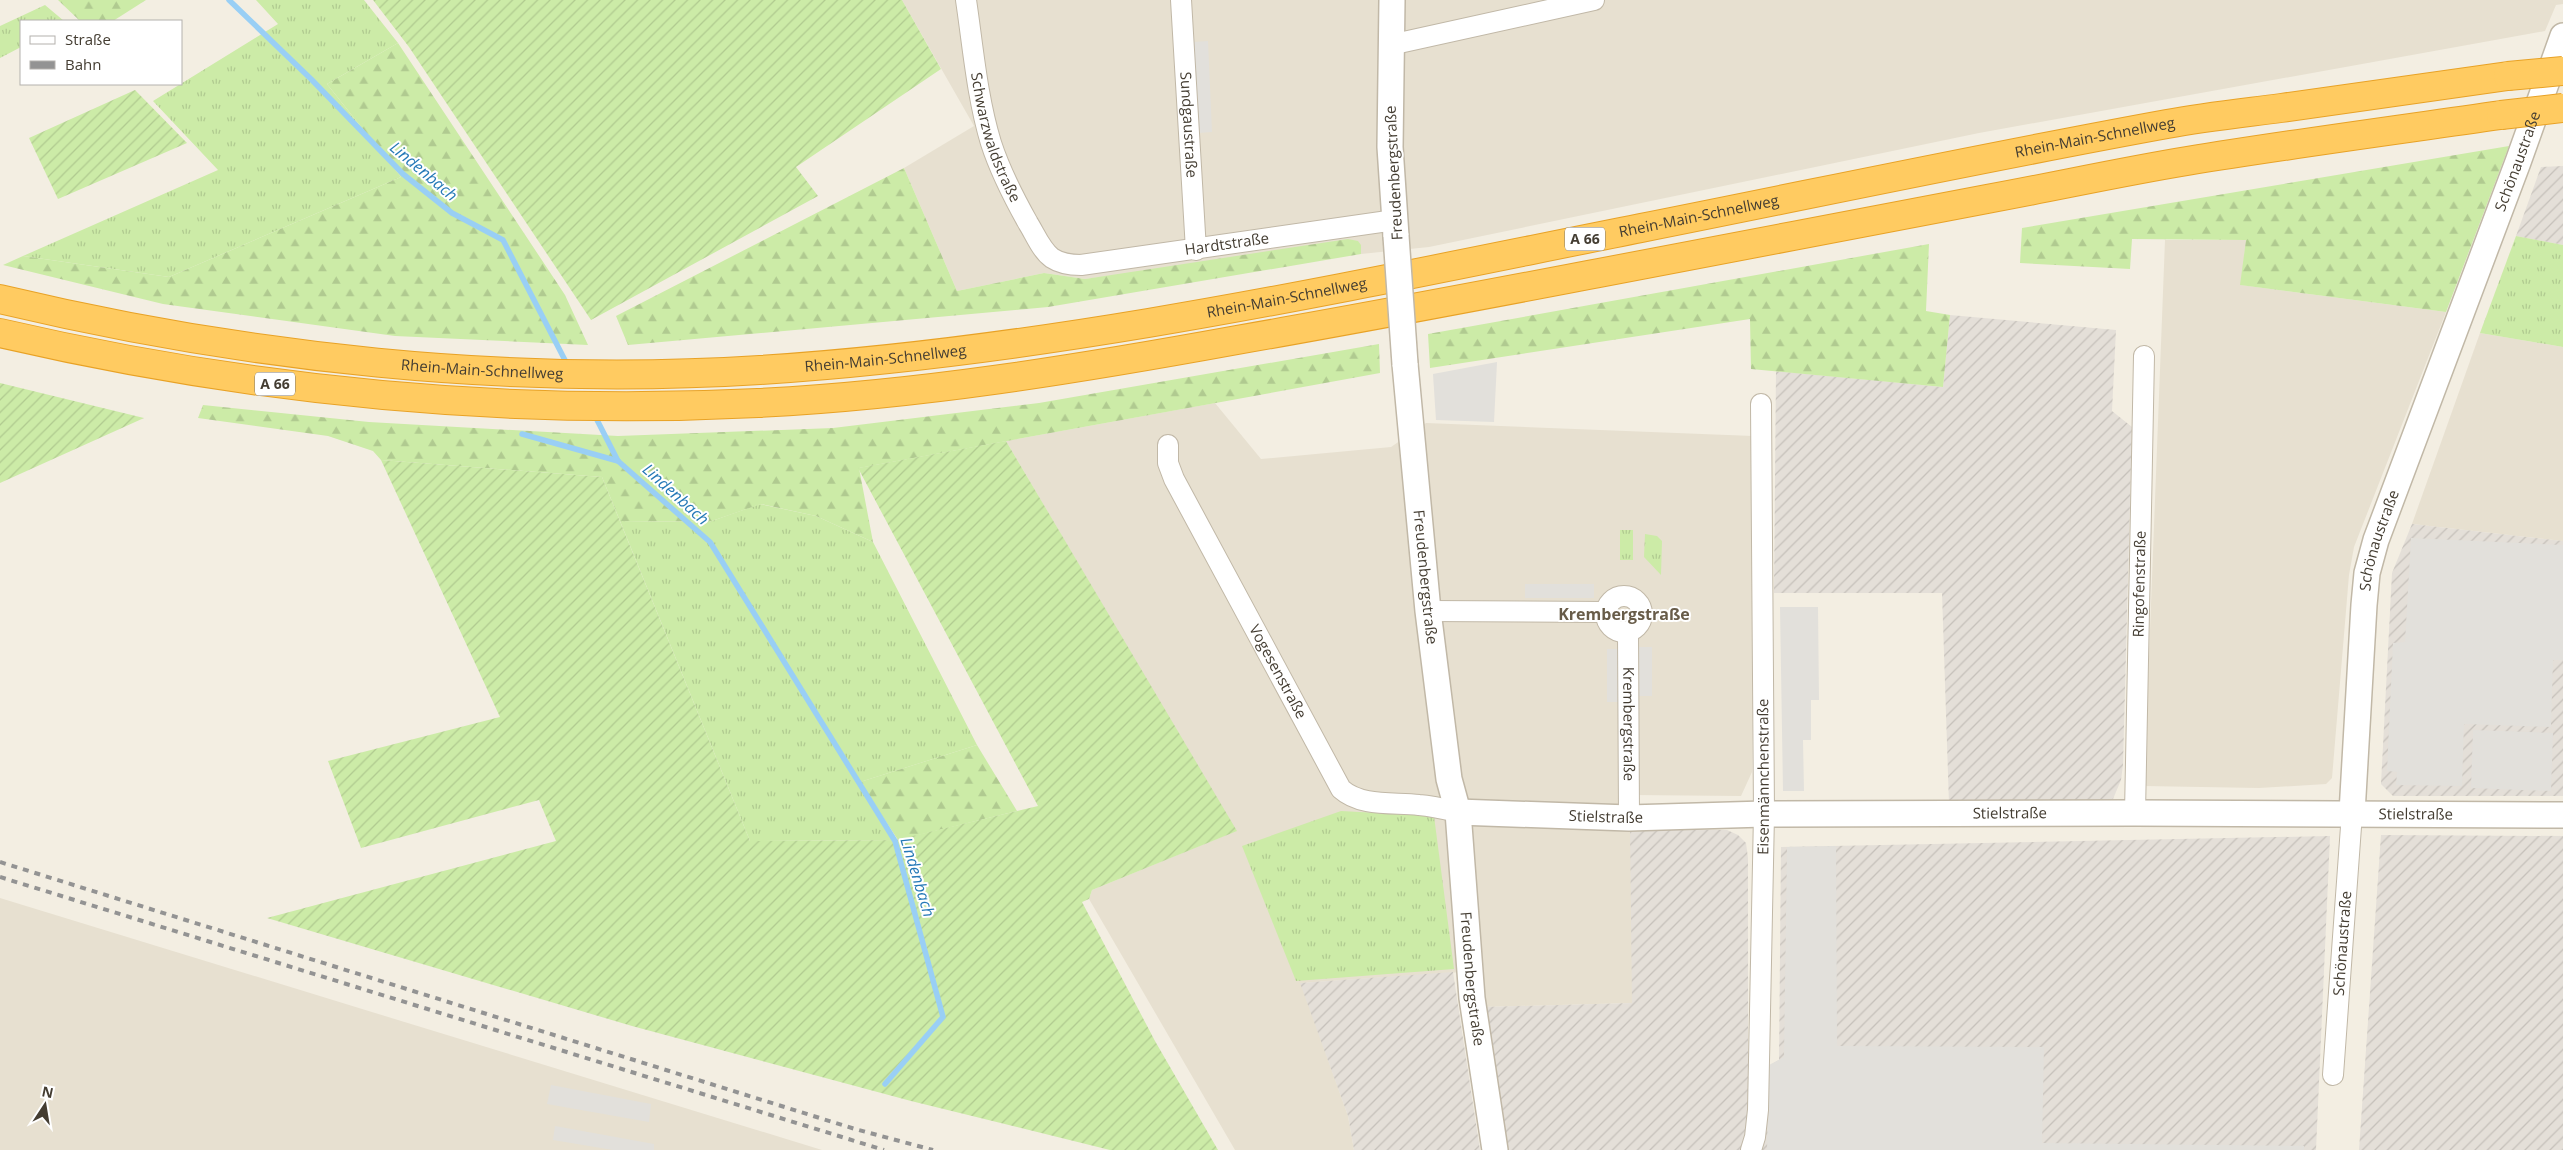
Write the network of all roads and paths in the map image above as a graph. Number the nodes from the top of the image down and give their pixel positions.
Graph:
1 (966, 0) edge
2 (1181, 0) edge
3 (1392, 0) edge
4 (1594, 0) edge
5 (2563, 36) edge
6 (1390, 46) junction
7 (2563, 70) edge
8 (2563, 108) edge
9 (1396, 228) junction
10 (1196, 250) junction
11 (1058, 262) joint
12 (0, 299) edge
13 (0, 333) edge
14 (2144, 356) dead end
15 (1761, 404) dead end
16 (1168, 445) dead end
17 (1428, 611) junction
18 (1606, 612) junction
19 (1628, 632) junction
20 (1458, 812) junction
21 (2135, 813) junction
22 (2352, 813) junction
23 (1764, 814) junction
24 (2563, 815) edge
25 (1629, 818) junction
26 (2333, 1076) dead end
27 (1495, 1150) edge
28 (1751, 1150) edge

1 - 11 street, Schwarzwaldstraße
2 - 10 street, Sundgaustraße
3 - 6 street, Freudenbergstraße
4 - 6 street
5 - 22 street, Schönaustraße
6 - 9 street, Freudenbergstraße
7 - 12 highway, Rhein-Main-Schnellweg / A 66, bridge
8 - 13 highway, A 66, bridge
9 - 10 street, Hardtstraße
9 - 17 street, Freudenbergstraße, bridge
10 - 11 street, Hardtstraße
14 - 21 street, Ringofenstraße
15 - 23 street, Eisenmännchenstraße
16 - 20 street, Vogesenstraße
17 - 18 street
17 - 20 street, Freudenbergstraße
18 - 19 street
18 - 19 street
19 - 25 street, Krembergstraße
20 - 25 street, Stielstraße
20 - 27 street, Freudenbergstraße
21 - 22 street, Stielstraße
21 - 23 street, Stielstraße
22 - 24 street, Stielstraße
22 - 26 street, Schönaustraße
23 - 25 street, Stielstraße
23 - 28 street, Eisenmännchenstraße

